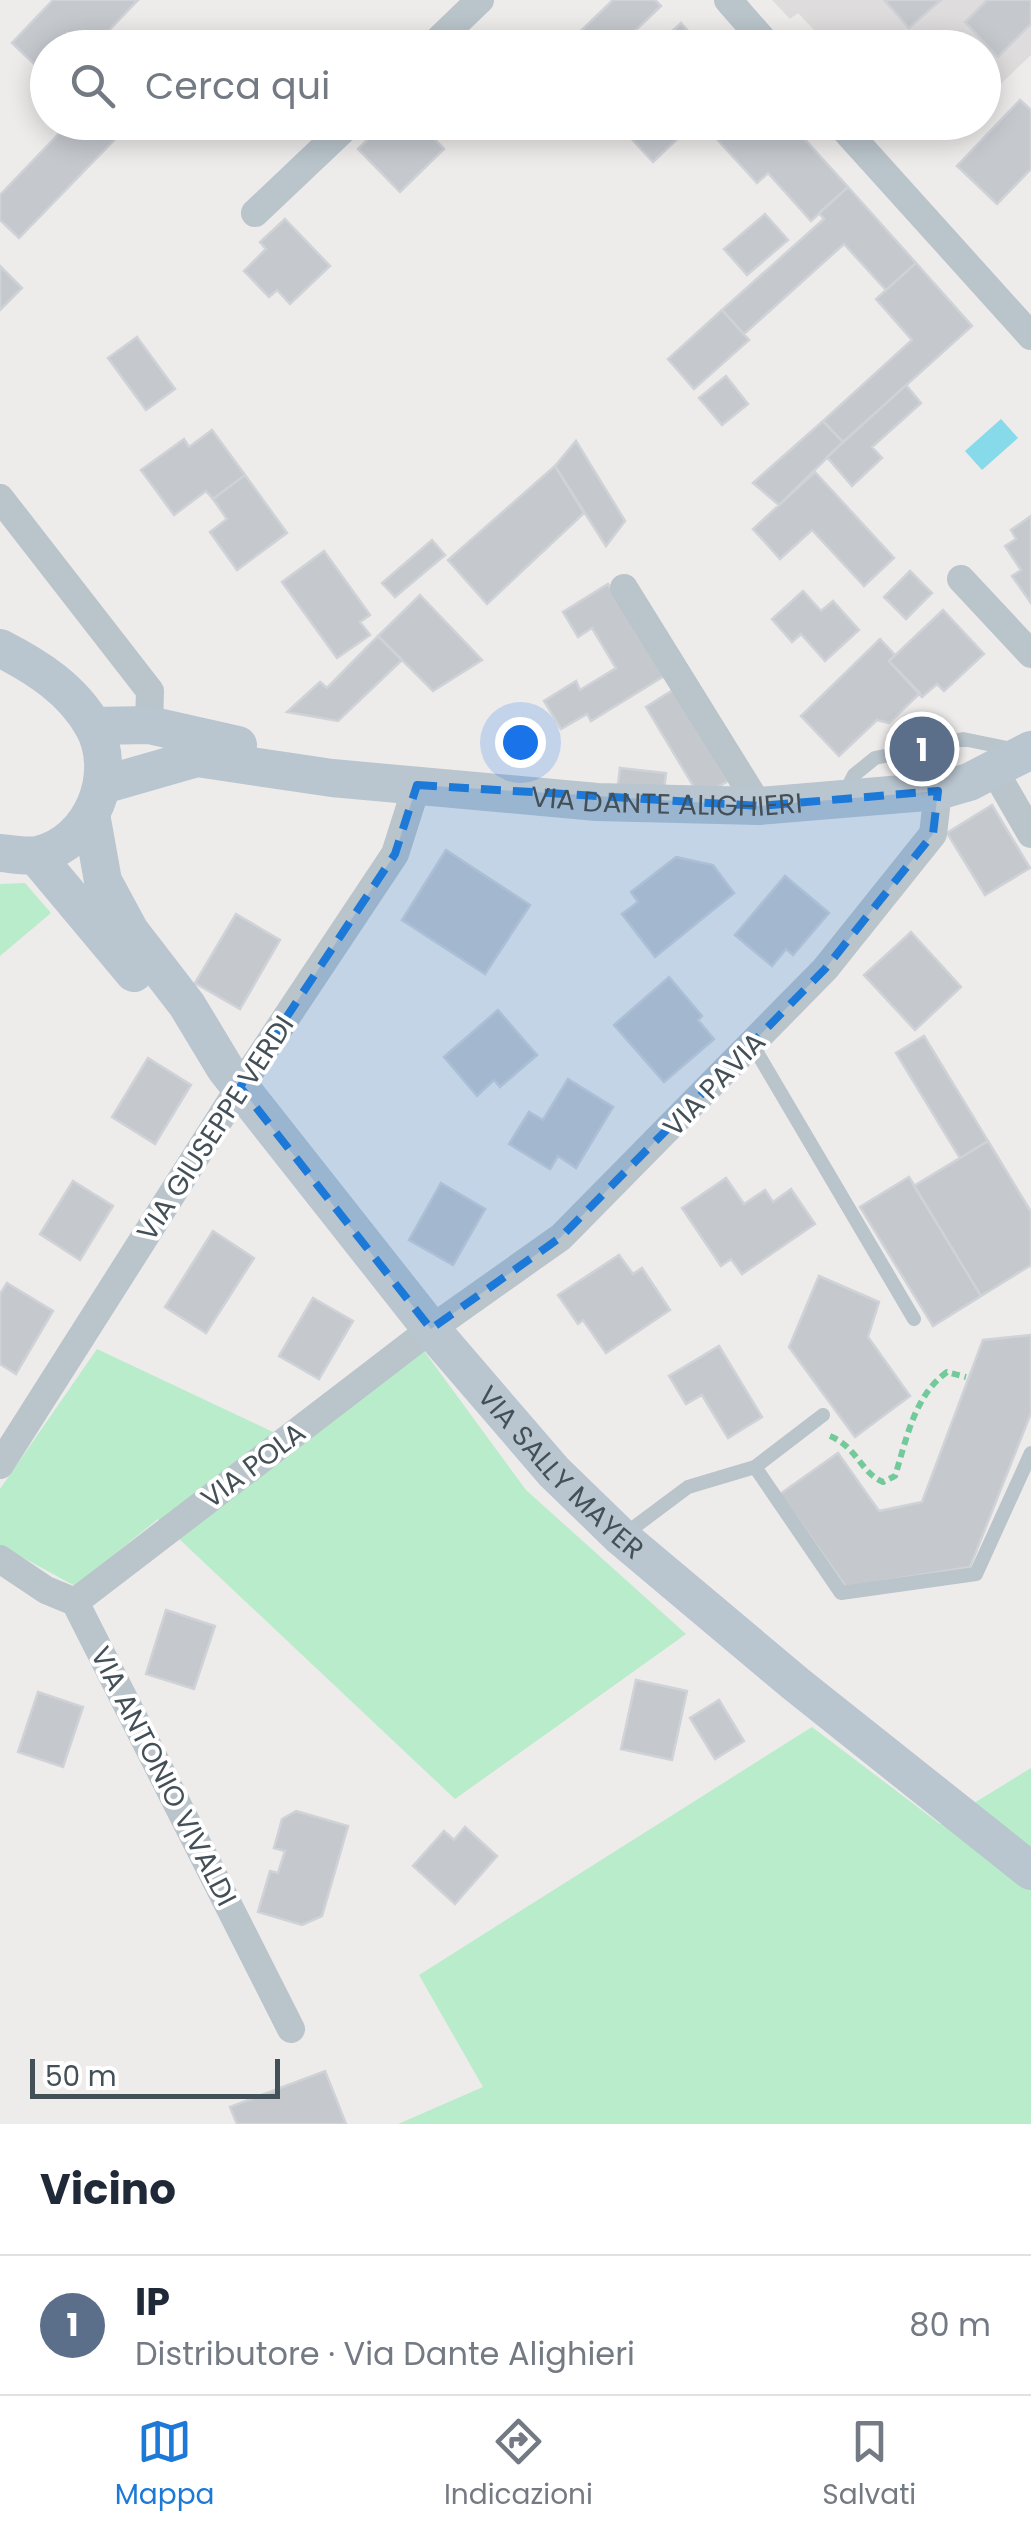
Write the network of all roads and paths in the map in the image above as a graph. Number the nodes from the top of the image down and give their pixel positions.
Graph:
1 (480, 0) edge
2 (728, 0) edge
3 (449, 30) edge
4 (754, 30) edge
5 (332, 140) edge
6 (854, 140) edge
7 (256, 214) dead end
8 (1031, 336) edge
9 (0, 498) edge
10 (960, 578) dead end
11 (624, 588) dead end
12 (0, 648) edge
13 (1031, 654) edge
14 (93, 726) junction
15 (149, 726) junction
16 (1029, 751) edge
17 (994, 770) junction
18 (294, 773) junction
19 (417, 786) junction
20 (938, 792) junction
21 (97, 800) junction
22 (842, 801) junction
23 (759, 806) junction
24 (1031, 834) edge
25 (18, 854) edge
26 (752, 1044) junction
27 (232, 1077) junction
28 (914, 1320) dead end
29 (432, 1329) junction
30 (966, 1377) dead end
31 (822, 1415) dead end
32 (818, 1440) dead end
33 (1031, 1452) edge
34 (0, 1465) edge
35 (754, 1467) junction
36 (620, 1537) junction
37 (0, 1560) edge
38 (75, 1602) junction
39 (1031, 1871) edge
40 (291, 2029) dead end

1 - 3 street
2 - 4 street
5 - 7 street
6 - 8 street
9 - 15 street
10 - 13 street
11 - 23 street
12 - 14 main road
14 - 15 main road, VIA DANTE ALIGHIERI
14 - 21 main road, VIA SALLY MAYER
15 - 18 main road, VIA DANTE ALIGHIERI
16 - 17 main road, VIA DANTE ALIGHIERI
16 - 22 lane
17 - 20 main road, VIA DANTE ALIGHIERI
17 - 24 street
18 - 19 main road, VIA DANTE ALIGHIERI
18 - 21 main road, VIA DANTE ALIGHIERI
19 - 23 main road, VIA DANTE ALIGHIERI
19 - 27 street, VIA GIUSEPPE VERDI
20 - 22 main road, VIA DANTE ALIGHIERI
20 - 26 street, VIA PAVIA
21 - 25 main road
21 - 27 main road, VIA SALLY MAYER
22 - 23 main road, VIA DANTE ALIGHIERI
25 - 27 main road, VIA SALLY MAYER
26 - 28 lane
26 - 29 street, VIA PAVIA
27 - 29 main road, VIA SALLY MAYER
27 - 34 street, VIA GIUSEPPE VERDI
29 - 36 main road, VIA SALLY MAYER
29 - 38 street, VIA POLA
30 - 32 path
31 - 35 lane
33 - 35 lane
35 - 36 lane
36 - 39 main road, VIA SALLY MAYER
37 - 38 street
38 - 40 street, VIA ANTONIO VIVALDI

